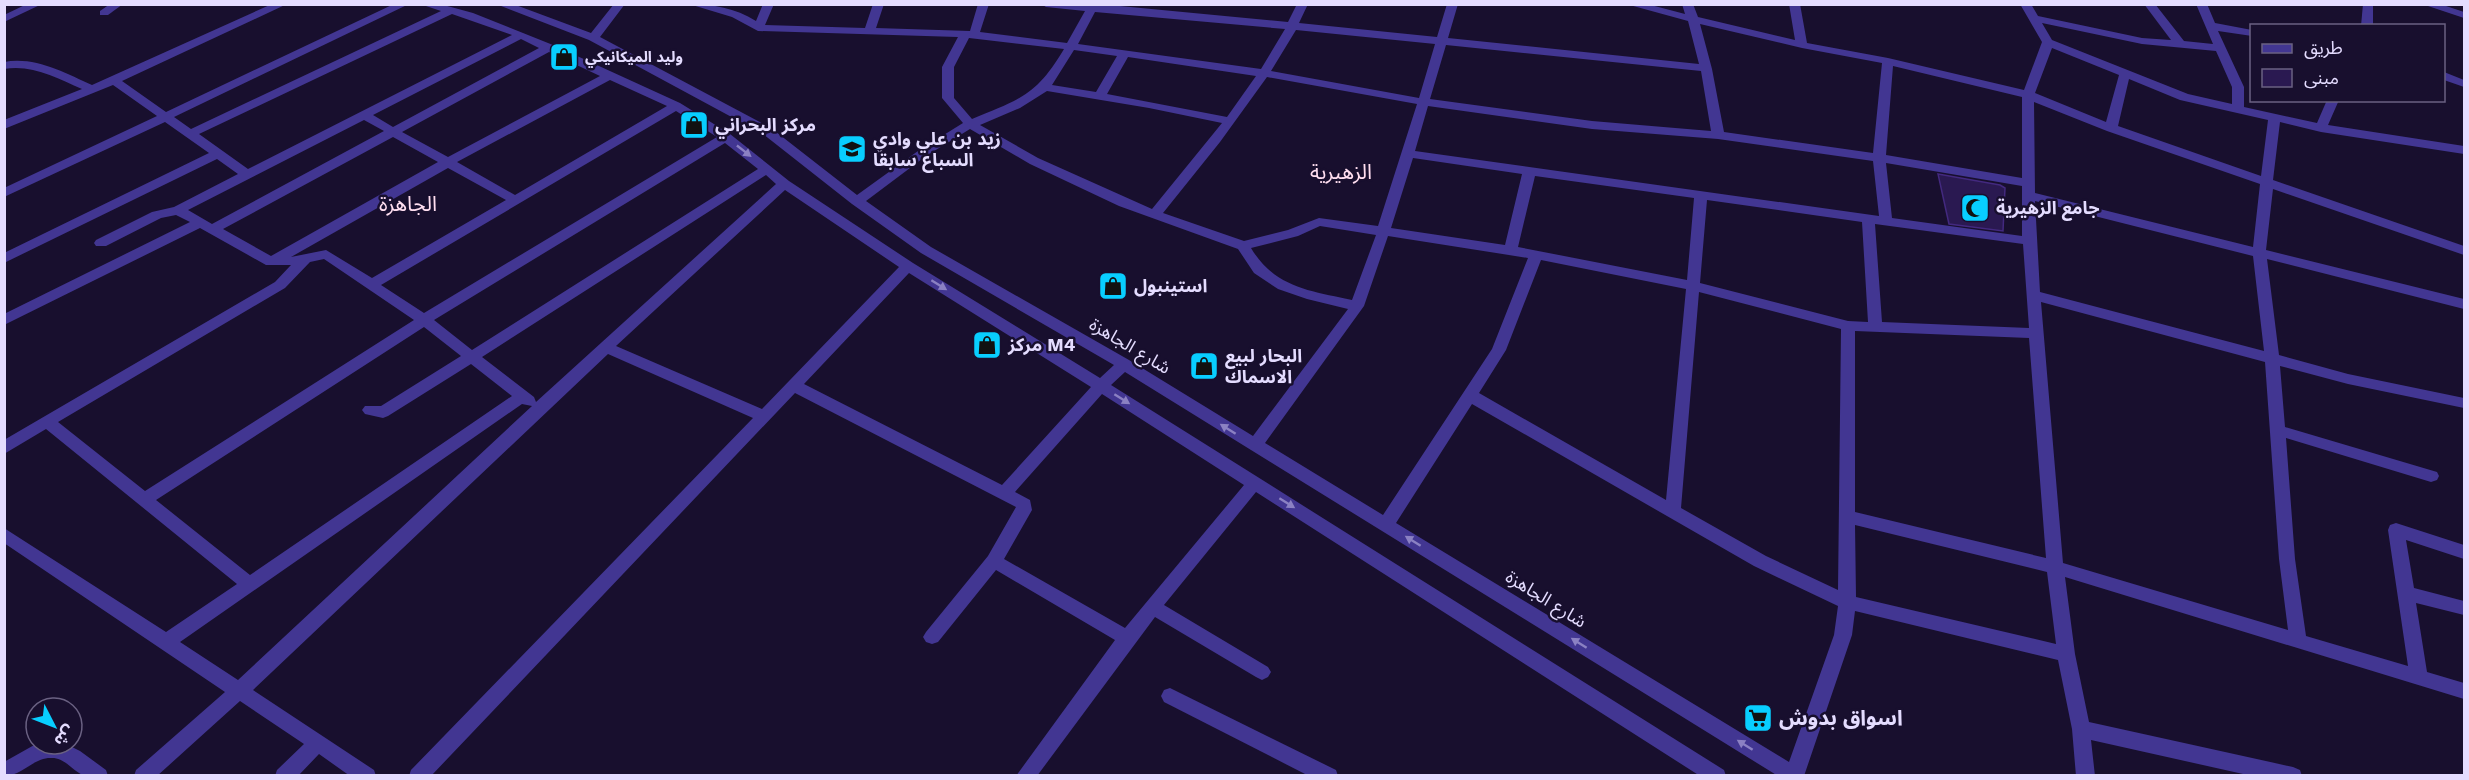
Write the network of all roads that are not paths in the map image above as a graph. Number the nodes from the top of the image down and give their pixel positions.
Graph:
1 (37, 4) edge
2 (118, 4) edge
3 (282, 4) edge
4 (404, 4) edge
5 (425, 4) edge
6 (483, 4) edge
7 (501, 4) edge
8 (620, 4) edge
9 (769, 4) edge
10 (879, 4) edge
11 (984, 4) edge
12 (1046, 4) edge
13 (1303, 4) edge
14 (1453, 4) edge
15 (1631, 4) edge
16 (1686, 4) edge
17 (1794, 4) edge
18 (2025, 4) edge
19 (2149, 4) edge
20 (2201, 4) edge
21 (2368, 4) edge
22 (2427, 4) edge
23 (697, 5) edge
24 (1093, 6) edge
25 (452, 10) junction
26 (104, 12) dead end
27 (469, 15) junction
28 (2464, 15) edge
29 (2033, 18) junction
30 (4, 19) edge
31 (1693, 20) junction
32 (2367, 24) edge
33 (1293, 26) junction
34 (2211, 26) junction
35 (758, 28) junction
36 (869, 31) junction
37 (2250, 33) edge
38 (970, 34) junction
39 (521, 35) junction
40 (593, 38) junction
41 (1442, 42) junction
42 (2048, 42) junction
43 (1802, 45) junction
44 (2181, 45) junction
45 (549, 47) junction
46 (1070, 48) junction
47 (2220, 48) junction
48 (1124, 53) junction
49 (1888, 61) junction
50 (4, 66) edge
51 (1706, 68) junction
52 (2125, 73) junction
53 (1262, 74) junction
54 (610, 75) junction
55 (2445, 76) edge
56 (114, 80) junction
57 (678, 84) junction
58 (2464, 84) edge
59 (1044, 87) junction
60 (92, 89) junction
61 (2028, 95) junction
62 (1100, 96) junction
63 (655, 97) junction
64 (1424, 102) junction
65 (2332, 102) edge
66 (676, 106) junction
67 (2238, 111) junction
68 (365, 116) junction
69 (166, 117) junction
70 (2274, 118) junction
71 (1230, 121) junction
72 (970, 124) junction
73 (4, 125) edge
74 (2111, 128) junction
75 (2321, 128) junction
76 (393, 132) junction
77 (190, 134) junction
78 (1719, 135) junction
79 (726, 137) junction
80 (2464, 150) edge
81 (218, 154) junction
82 (1408, 154) junction
83 (1879, 158) junction
84 (449, 162) junction
85 (767, 169) junction
86 (1529, 172) junction
87 (248, 175) junction
88 (2267, 182) junction
89 (784, 184) junction
90 (2028, 189) junction
91 (4, 194) edge
92 (1701, 195) junction
93 (515, 200) junction
94 (857, 201) junction
95 (178, 210) junction
96 (1155, 214) junction
97 (1868, 218) junction
98 (1886, 220) junction
99 (205, 226) junction
100 (1383, 231) junction
101 (2029, 242) junction
102 (101, 243) dead end
103 (1243, 246) junction
104 (1511, 250) junction
105 (2464, 251) edge
106 (2259, 252) junction
107 (307, 256) junction
108 (1536, 256) junction
109 (4, 259) edge
110 (271, 262) junction
111 (908, 266) junction
112 (372, 284) junction
113 (1693, 286) junction
114 (2034, 295) junction
115 (2464, 304) edge
116 (1357, 306) junction
117 (4, 320) edge
118 (424, 320) junction
119 (1848, 326) junction
120 (1875, 327) junction
121 (2036, 333) junction
122 (606, 347) junction
123 (473, 355) junction
124 (2272, 359) junction
125 (1124, 364) junction
126 (793, 385) junction
127 (1101, 386) junction
128 (523, 396) junction
129 (1471, 396) junction
130 (2464, 403) edge
131 (539, 408) junction
132 (370, 410) dead end
133 (764, 416) junction
134 (47, 421) junction
135 (2277, 430) junction
136 (1255, 445) junction
137 (4, 448) edge
138 (2431, 476) dead end
139 (1255, 483) junction
140 (1005, 492) junction
141 (146, 498) junction
142 (1673, 511) junction
143 (1848, 517) junction
144 (1386, 524) junction
145 (4, 534) edge
146 (2464, 552) edge
147 (994, 561) junction
148 (2055, 567) junction
149 (250, 584) junction
150 (2405, 593) junction
151 (1847, 602) junction
152 (1154, 608) junction
153 (2464, 608) edge
154 (933, 637) dead end
155 (1127, 638) junction
156 (167, 641) junction
157 (2298, 642) junction
158 (2066, 654) junction
159 (1262, 672) dead end
160 (2419, 678) junction
161 (240, 690) junction
162 (2464, 691) edge
163 (1170, 696) dead end
164 (2081, 729) junction
165 (318, 743) junction
166 (4, 773) edge
167 (1794, 775) edge
168 (99, 776) edge
169 (143, 776) edge
170 (284, 776) edge
171 (367, 776) edge
172 (418, 776) edge
173 (1025, 776) edge
174 (1329, 776) edge
175 (1717, 776) edge
176 (2086, 776) edge
177 (2293, 776) edge

1 - 30 street
2 - 26 street
3 - 56 street
4 - 69 street
5 - 25 street
6 - 27 street
7 - 40 street, شارع الجاهزة
8 - 40 street
9 - 35 street
10 - 36 street
11 - 38 street
12 - 24 street
13 - 33 street
14 - 41 street
15 - 31 street
16 - 31 street
17 - 43 street
18 - 29 street
19 - 44 street
20 - 34 street
21 - 32 street
22 - 28 street
23 - 35 street
24 - 33 street
24 - 46 street
25 - 27 street
25 - 77 street
27 - 39 street
29 - 42 street
29 - 44 street
31 - 43 street
31 - 51 street
33 - 41 street
33 - 53 street
34 - 37 street
34 - 47 street
35 - 36 street
36 - 38 street
38 - 46 street
38 - 72 street
39 - 45 street
39 - 68 street
40 - 57 street, شارع الجاهزة
41 - 51 street
41 - 64 street
42 - 52 street
42 - 61 street
43 - 49 street
44 - 47 street
45 - 54 street
45 - 76 street
46 - 48 street
46 - 59 street
47 - 67 street
48 - 53 street
48 - 62 street
49 - 61 street
49 - 83 street
50 - 60 street
51 - 78 street
52 - 67 street
52 - 74 street
53 - 64 street
53 - 71 street
54 - 63 street
54 - 84 street
55 - 58 street
56 - 60 street
56 - 69 street
57 - 63 street
57 - 94 street, شارع الجاهزة
59 - 62 street
59 - 72 street
60 - 73 street
61 - 74 street
61 - 90 street
62 - 71 street
63 - 66 street
64 - 78 street
64 - 82 street
65 - 75 street
66 - 79 street
66 - 93 street
67 - 70 street
68 - 76 street
68 - 87 street
69 - 77 street
69 - 91 street
70 - 75 street
70 - 88 street
71 - 96 street
72 - 94 street
72 - 96 street
74 - 88 street
75 - 80 street
76 - 84 street
76 - 99 street
77 - 81 street
78 - 83 street
79 -> 85 street
79 - 118 street
81 - 87 street
81 - 109 street
82 - 86 street
82 - 100 street
83 - 90 street
83 - 98 street
84 - 93 street
84 - 110 street
85 - 89 street
85 - 123 street
86 - 92 street
86 - 104 street
87 - 95 street
88 - 105 street
88 - 106 street
89 - 111 street
89 - 122 street
90 - 101 street
90 - 106 street
92 - 97 street
92 - 113 street
93 - 112 street
94 - 125 street, شارع الجاهزة
95 - 99 street
95 - 102 street
96 - 103 street
97 - 98 street
97 - 120 street
98 - 101 street
99 - 110 street
99 - 117 street
100 - 103 street
100 - 104 street
100 - 116 street
101 - 114 street
103 - 116 street
104 - 108 street
106 - 115 street
106 - 124 street
107 - 110 street
107 - 112 street
107 - 134 street
108 - 113 street
108 - 129 street
111 - 126 street
111 -> 127 street
112 - 118 street
113 - 119 street
113 - 142 street
114 - 121 street
114 - 124 street
116 - 136 street
118 - 123 street
118 - 141 street
119 - 120 street
119 - 143 street
120 - 121 street
121 - 148 street
122 - 131 street
122 - 133 street
123 - 128 street
123 - 132 street
124 - 130 street
124 - 135 street
125 - 127 street
136 -> 125 street, شارع الجاهزة
126 - 133 street
126 - 140 street
127 -> 139 street
127 - 140 street
128 - 131 street
128 - 149 street
129 - 142 street
129 - 144 street
131 - 161 street
133 - 172 street
134 - 137 street
134 - 141 street
135 - 138 street
135 - 157 street
136 - 144 street, شارع الجاهزة
139 - 152 street
139 -> 175 street
140 - 147 street
141 - 149 street
142 - 151 street
143 - 148 street
143 - 151 street
167 -> 144 street, شارع الجاهزة
145 - 156 street
146 - 150 street
147 - 154 street
147 - 155 street
148 - 157 street
148 - 158 street
149 - 156 street
150 - 153 street
150 - 160 street
151 - 158 street
151 - 167 street
152 - 155 street
152 - 159 street
155 - 173 street
156 - 161 street
157 - 160 street
158 - 164 street
160 - 162 street
161 - 165 street
161 - 169 street
163 - 174 street
164 - 176 street
164 - 177 street
165 - 170 street
165 - 171 street
166 - 168 street

